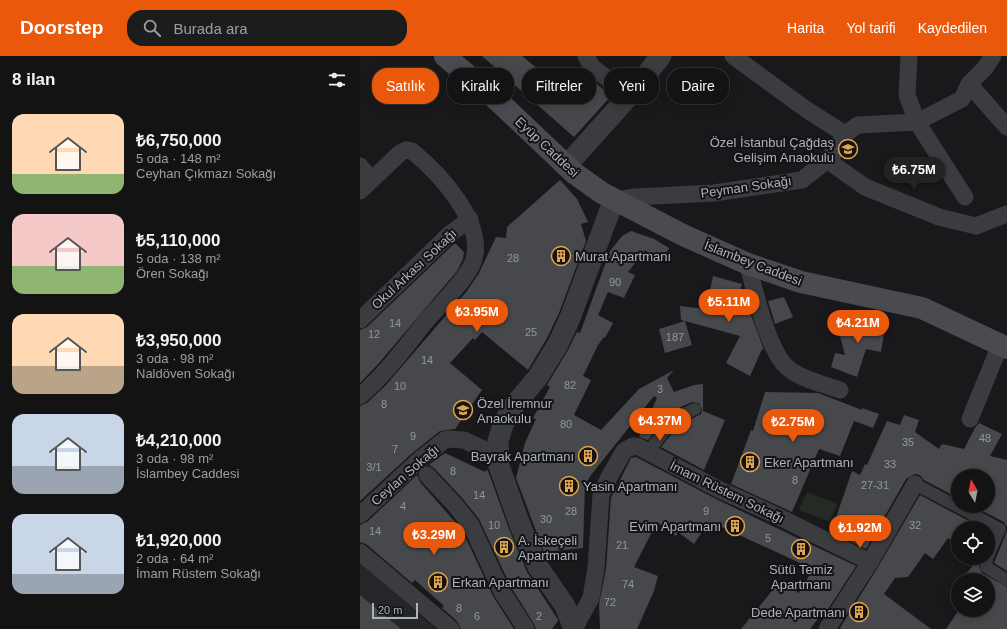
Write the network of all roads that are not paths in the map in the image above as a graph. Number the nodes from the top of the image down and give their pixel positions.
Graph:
1 (445, 56) edge
2 (586, 56) edge
3 (661, 56) edge
4 (733, 56) edge
5 (909, 56) edge
6 (993, 56) edge
7 (651, 68) edge
8 (604, 76) edge
9 (969, 84) junction
10 (622, 104) edge
11 (917, 122) junction
12 (1007, 127) edge
13 (845, 134) junction
14 (827, 160) junction
15 (360, 166) edge
16 (567, 166) junction
17 (366, 185) edge
18 (965, 197) dead end
19 (616, 200) junction
20 (1007, 214) edge
21 (470, 219) junction
22 (748, 264) junction
23 (360, 320) edge
24 (1004, 346) edge
25 (840, 390) dead end
26 (360, 396) edge
27 (695, 409) dead end
28 (970, 419) dead end
29 (648, 452) junction
30 (498, 456) junction
31 (427, 475) dead end
32 (915, 484) joint
33 (360, 515) edge
34 (985, 521) edge
35 (995, 526) edge
36 (995, 541) edge
37 (360, 552) edge
38 (870, 562) junction
39 (986, 565) edge
40 (1007, 580) edge
41 (575, 628) edge
42 (830, 628) edge
43 (451, 629) edge
44 (526, 629) edge

1 - 16 main road, Eyüp Caddesi
2 - 8 street
3 - 7 street
4 - 13 street
5 - 11 street
6 - 9 street
9 - 11 street
9 - 12 street
10 - 16 street
11 - 13 street
11 - 18 street
13 - 14 street, Peyman Sokağı
14 - 19 street, Peyman Sokağı
14 - 20 street
15 - 17 street
16 - 19 main road, Eyüp Caddesi
17 - 21 street
19 - 22 main road, İslambey Caddesi
19 - 30 street
21 - 23 street, Okul Arkası Sokağı
21 - 26 street
22 - 24 main road, İslambey Caddesi
22 - 25 street
24 - 28 street
27 - 29 street
29 - 38 street, İmam Rüstem Sokağı
29 - 41 street, İmam Rüstem Sokağı
30 - 33 street, Ceylan Sokağı
30 - 41 street
31 - 44 street
32 - 34 street
32 - 38 street
35 - 36 street
37 - 43 street
38 - 42 street
39 - 40 street

